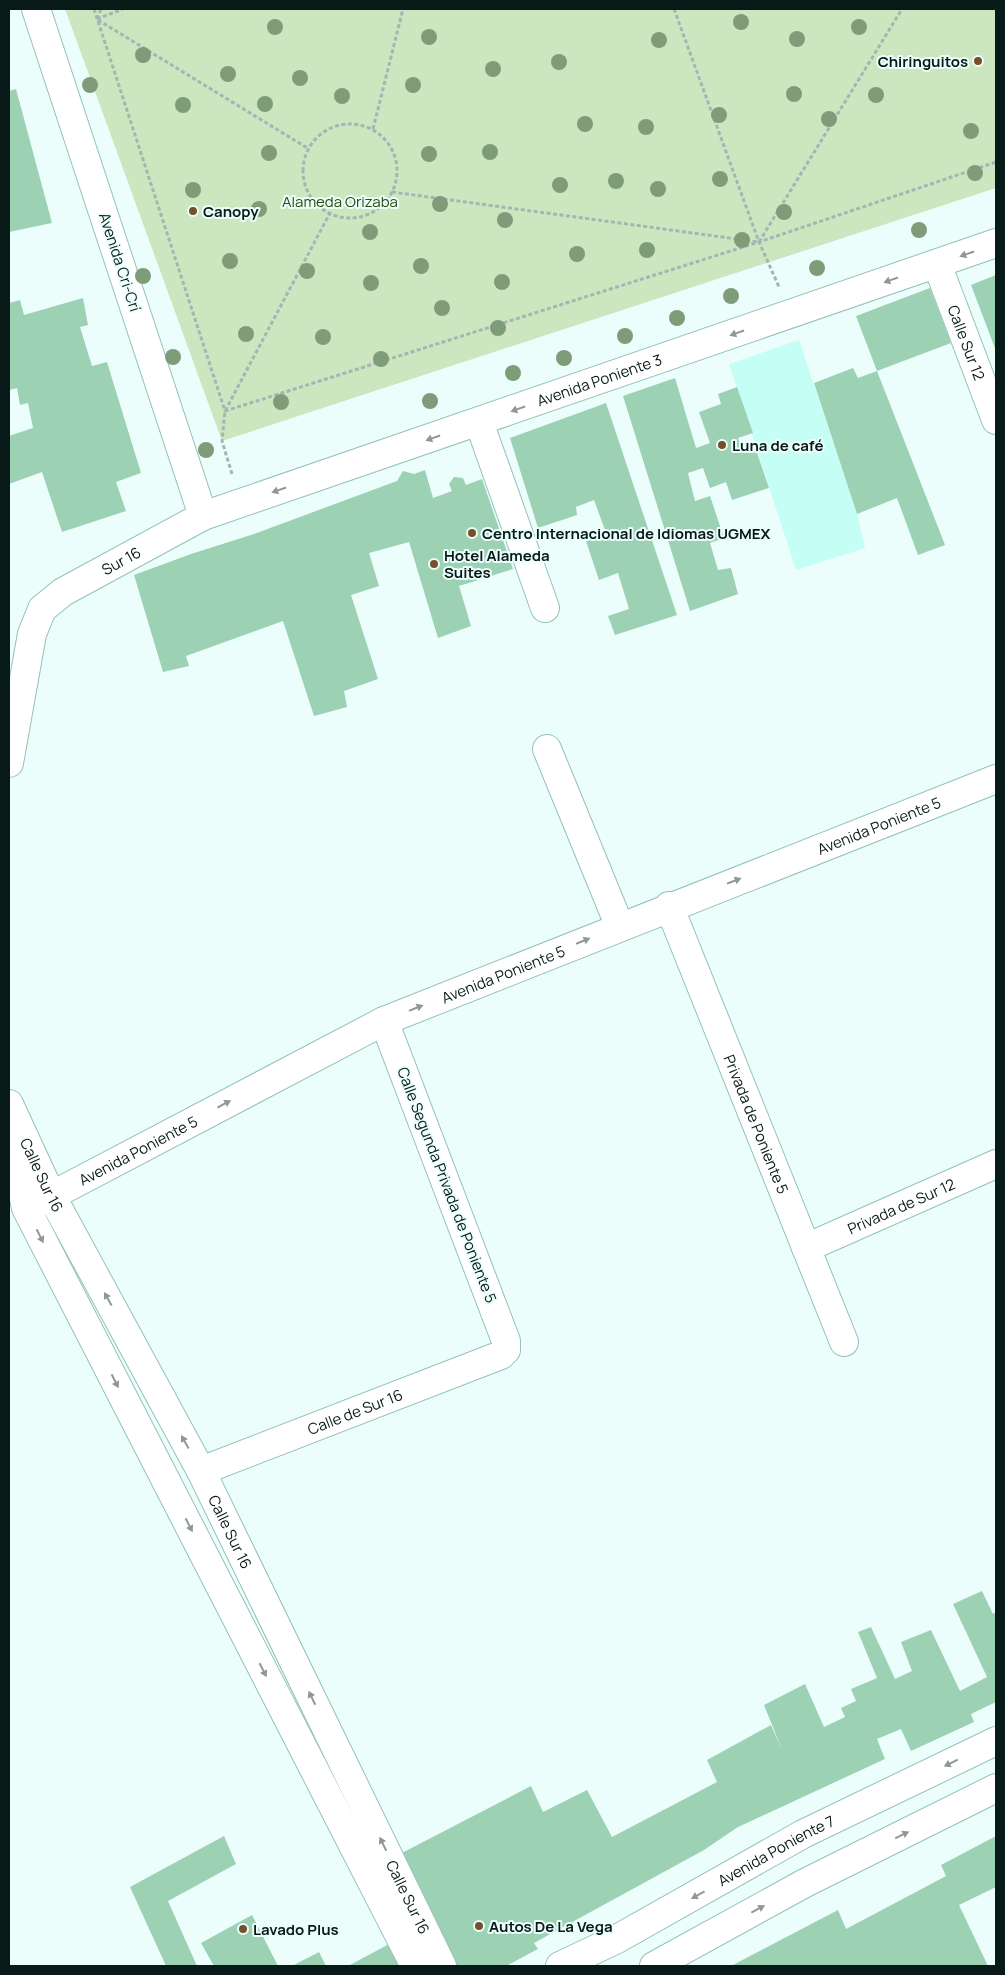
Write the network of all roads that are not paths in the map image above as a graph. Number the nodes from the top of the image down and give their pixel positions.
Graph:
1 (36, 9) edge
2 (996, 244) edge
3 (937, 264) junction
4 (996, 420) edge
5 (479, 422) junction
6 (203, 516) junction
7 (545, 608) dead end
8 (547, 749) dead end
9 (9, 763) edge
10 (996, 779) edge
11 (669, 906) junction
12 (620, 927) junction
13 (384, 1021) junction
14 (9, 1104) edge
15 (9, 1122) edge
16 (996, 1164) edge
17 (51, 1195) junction
18 (26, 1208) junction
19 (806, 1248) junction
20 (844, 1342) dead end
21 (506, 1350) joint
22 (201, 1471) junction
23 (996, 1741) edge
24 (996, 1788) edge
25 (416, 1966) edge
26 (442, 1966) edge
27 (560, 1966) edge
28 (654, 1966) edge

1 - 6 main road, Avenida Cri-Crí
2 -> 3 main road, Avenida Poniente 3
3 - 4 main road, Calle Sur 12
3 -> 5 main road, Avenida Poniente 3
5 -> 6 main road, Avenida Poniente 3
5 - 7 main road
6 - 9 main road, Sur 16
8 - 12 main road
11 -> 10 main road, Avenida Poniente 5
11 - 12 main road, Avenida Poniente 5
11 - 19 main road, Privada de Poniente 5
13 -> 12 main road, Avenida Poniente 5
17 -> 13 main road, Avenida Poniente 5
13 - 21 main road, Calle Segunda Privada de Poniente 5
14 - 17 main road, Calle Sur 16
15 - 18 main road, Calle Sur 16
16 - 19 main road, Privada de Sur 12
17 - 18 main road, Avenida Poniente 5
22 -> 17 main road, Calle Sur 16
18 -> 25 main road, Calle Sur 16
19 - 20 main road, Privada de Poniente 5
21 - 22 main road, Calle de Sur 16
26 -> 22 main road, Calle Sur 16
23 -> 27 main road, Avenida Poniente 7
28 -> 24 main road

